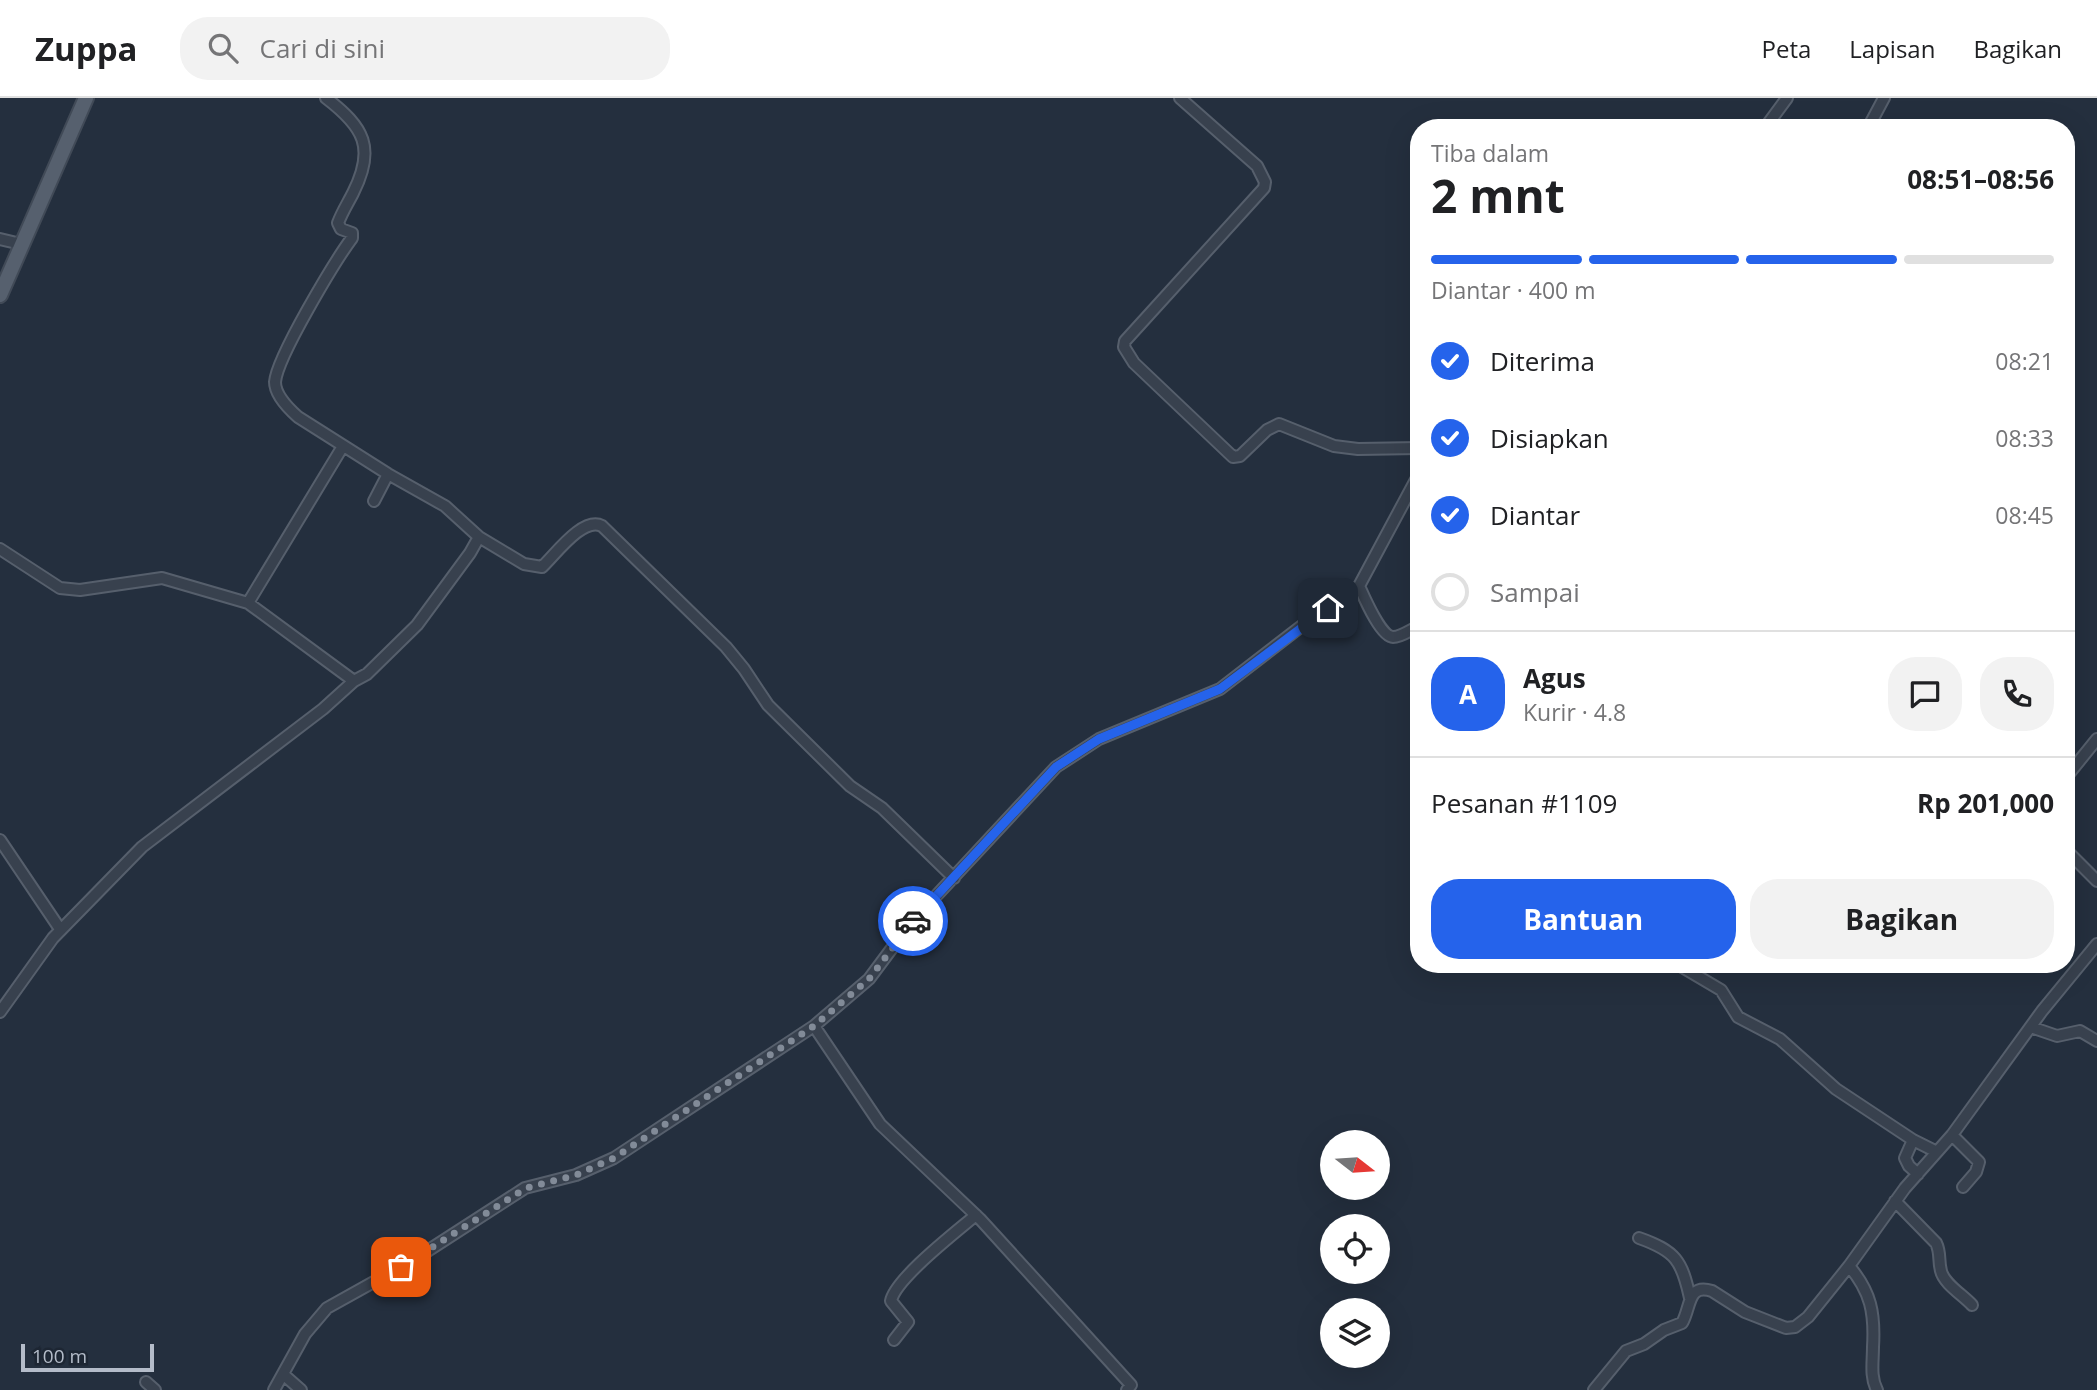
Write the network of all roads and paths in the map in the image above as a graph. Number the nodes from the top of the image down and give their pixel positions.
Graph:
1 (86, 98) edge
2 (326, 98) edge
3 (1180, 98) edge
4 (1787, 98) edge
5 (1884, 98) edge
6 (1772, 119) edge
7 (1873, 119) edge
8 (0, 239) edge
9 (21, 244) junction
10 (0, 295) edge
11 (343, 446) junction
12 (1410, 447) edge
13 (388, 474) junction
14 (1410, 491) edge
15 (374, 500) dead end
16 (479, 537) junction
17 (0, 549) edge
18 (1359, 586) junction
19 (248, 603) junction
20 (1410, 630) edge
21 (354, 681) junction
22 (2097, 739) edge
23 (2075, 766) edge
24 (0, 841) edge
25 (2075, 859) edge
26 (954, 878) junction
27 (2097, 881) edge
28 (60, 929) junction
29 (2097, 944) edge
30 (2075, 972) edge
31 (1692, 973) edge
32 (2074, 973) edge
33 (0, 1012) edge
34 (814, 1026) junction
35 (2031, 1027) junction
36 (2097, 1041) edge
37 (1952, 1135) junction
38 (1913, 1140) junction
39 (1937, 1152) junction
40 (1918, 1174) junction
41 (1963, 1187) dead end
42 (1895, 1201) junction
43 (976, 1216) junction
44 (1639, 1238) dead end
45 (1849, 1266) junction
46 (1690, 1297) junction
47 (1972, 1305) dead end
48 (894, 1340) dead end
49 (284, 1375) junction
50 (1131, 1388) edge
51 (274, 1390) edge
52 (301, 1390) edge
53 (1594, 1390) edge
54 (1877, 1390) edge

1 - 9 main road
2 - 11 street
3 - 12 street
4 - 6 street
5 - 7 street
8 - 9 street
9 - 10 main road
11 - 13 street
11 - 19 street
13 - 15 street
13 - 16 street
14 - 18 street
16 - 21 street
16 - 26 street
17 - 19 street
18 - 20 street
18 - 26 street
19 - 21 street
21 - 28 street
22 - 23 street
24 - 28 street
25 - 27 street
26 - 34 street
28 - 33 street
29 - 30 street
31 - 38 street
32 - 35 street
34 - 43 street
34 - 49 street
35 - 36 street
35 - 37 street
37 - 39 street
37 - 41 street
38 - 39 street
38 - 40 street
39 - 40 street
40 - 42 street
42 - 45 street
42 - 47 street
43 - 48 street
43 - 50 street
44 - 46 street
45 - 46 street
45 - 54 street
46 - 53 street
49 - 51 street
49 - 52 street

